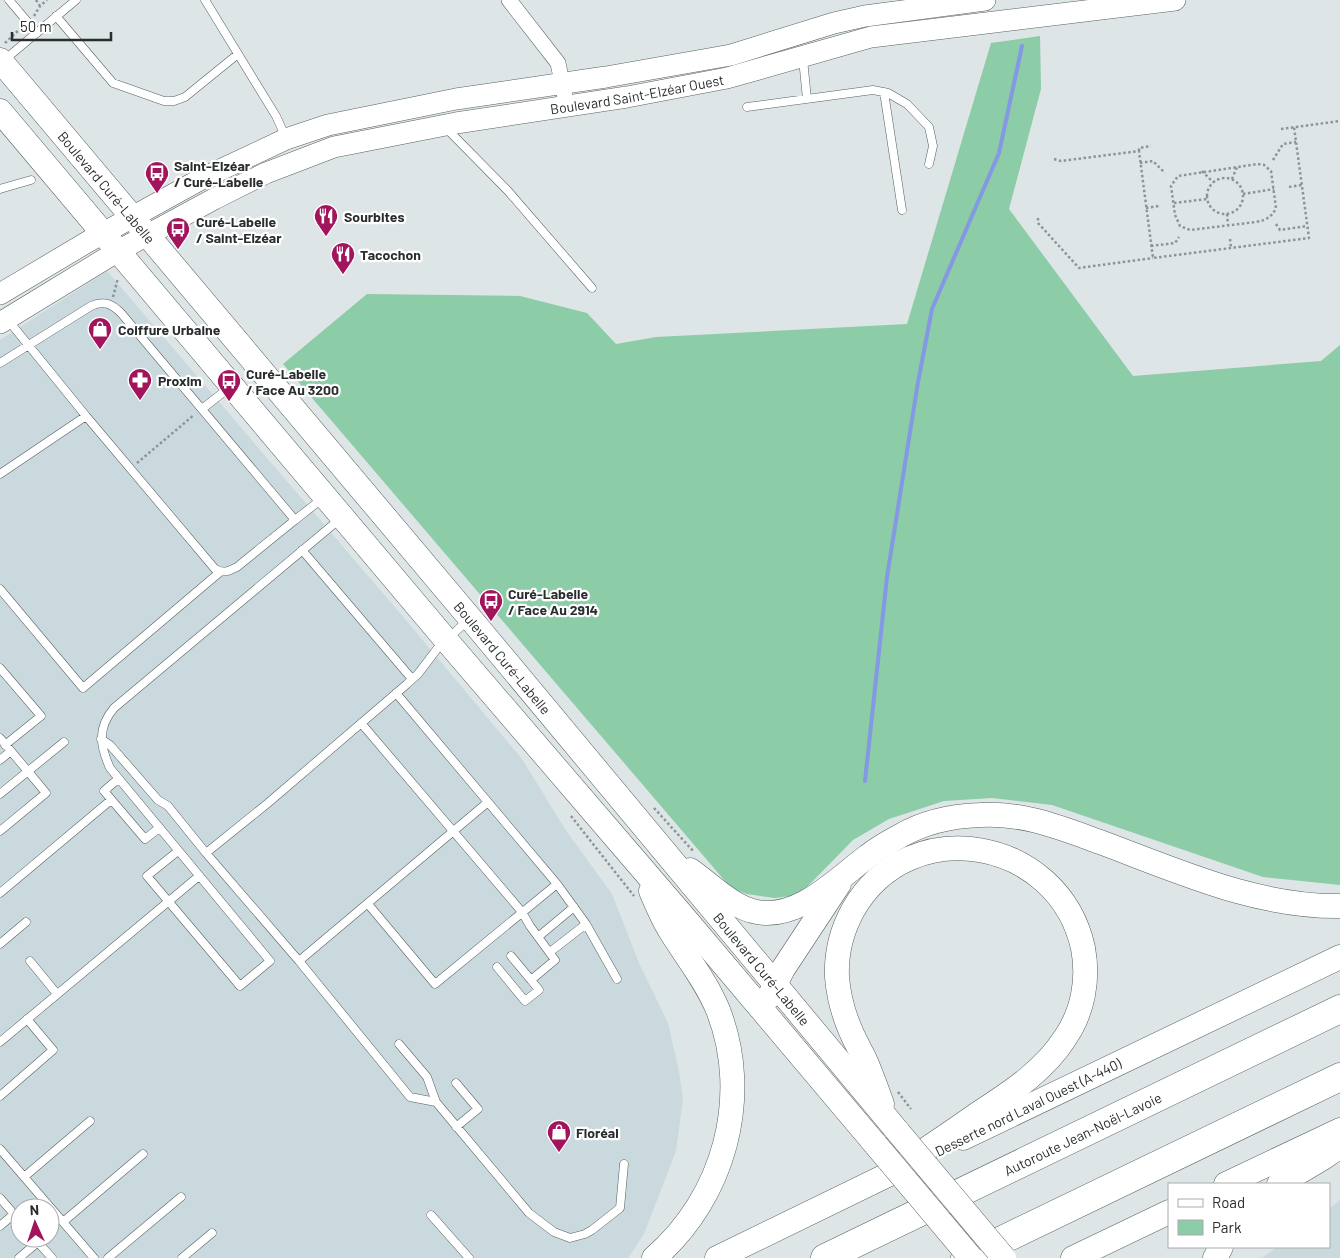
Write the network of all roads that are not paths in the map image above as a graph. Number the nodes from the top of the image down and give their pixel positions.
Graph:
1 (9, 0) edge
2 (76, 0) edge
3 (205, 0) edge
4 (509, 0) edge
5 (985, 0) edge
6 (1175, 0) edge
7 (903, 5) edge
8 (56, 16) junction
9 (906, 32) junction
10 (37, 33) junction
11 (238, 54) junction
12 (2, 55) edge
13 (802, 56) junction
14 (563, 84) junction
15 (884, 92) junction
16 (807, 99) junction
17 (567, 107) junction
18 (747, 107) dead end
19 (0, 111) edge
20 (444, 125) junction
21 (286, 139) junction
22 (928, 164) dead end
23 (31, 180) dead end
24 (0, 189) edge
25 (902, 210) dead end
26 (132, 216) junction
27 (102, 233) junction
28 (148, 234) junction
29 (119, 261) junction
30 (592, 288) dead end
31 (0, 294) edge
32 (4, 321) edge
33 (27, 345) junction
34 (0, 363) edge
35 (232, 385) junction
36 (202, 409) junction
37 (86, 416) junction
38 (0, 474) edge
39 (326, 496) junction
40 (342, 516) junction
41 (296, 520) junction
42 (302, 550) junction
43 (220, 572) junction
44 (0, 589) edge
45 (470, 618) junction
46 (446, 640) junction
47 (0, 668) edge
48 (412, 679) junction
49 (396, 693) junction
50 (361, 723) junction
51 (102, 739) junction
52 (64, 742) dead end
53 (5, 745) edge
54 (0, 760) edge
55 (28, 771) junction
56 (118, 779) junction
57 (0, 794) edge
58 (111, 800) junction
59 (488, 802) junction
60 (159, 828) junction
61 (0, 831) edge
62 (453, 831) junction
63 (659, 847) junction
64 (178, 851) junction
65 (206, 853) junction
66 (637, 863) junction
67 (199, 876) junction
68 (844, 876) junction
69 (557, 884) junction
70 (0, 893) edge
71 (168, 902) junction
72 (368, 904) junction
73 (1340, 906) edge
74 (574, 908) junction
75 (522, 912) junction
76 (26, 922) dead end
77 (586, 924) junction
78 (538, 937) junction
79 (0, 944) edge
80 (550, 952) junction
81 (511, 956) dead end
82 (1340, 957) edge
83 (299, 961) junction
84 (30, 962) dead end
85 (497, 967) dead end
86 (617, 979) dead end
87 (531, 980) junction
88 (775, 985) junction
89 (57, 994) junction
90 (1340, 1009) edge
91 (762, 1010) junction
92 (27, 1020) junction
93 (0, 1042) edge
94 (399, 1044) dead end
95 (1340, 1077) edge
96 (456, 1083) dead end
97 (0, 1096) edge
98 (436, 1102) junction
99 (90, 1121) dead end
100 (456, 1126) junction
101 (894, 1127) junction
102 (1340, 1130) edge
103 (1340, 1146) edge
104 (0, 1149) edge
105 (143, 1154) dead end
106 (624, 1164) dead end
107 (894, 1171) junction
108 (24, 1177) junction
109 (1228, 1183) edge
110 (1281, 1183) edge
111 (181, 1197) dead end
112 (0, 1198) edge
113 (10, 1209) edge
114 (1168, 1212) edge
115 (431, 1215) dead end
116 (10, 1217) edge
117 (63, 1222) junction
118 (0, 1226) edge
119 (212, 1233) dead end
120 (28, 1248) edge
121 (43, 1248) edge
122 (19, 1258) edge
123 (52, 1258) edge
124 (94, 1258) edge
125 (108, 1258) edge
126 (182, 1258) edge
127 (469, 1258) edge
128 (654, 1258) edge
129 (717, 1258) edge
130 (824, 1258) edge
131 (964, 1258) edge
132 (971, 1258) edge
133 (1004, 1258) edge
134 (1073, 1258) edge

1 - 10 lane
2 - 8 lane
3 - 11 lane
4 - 14 street
5 - 7 street, Boulevard Saint-Elzéar Ouest
6 - 9 street, Boulevard Saint-Elzéar Ouest
7 - 9 street
7 - 14 street, Boulevard Saint-Elzéar Ouest
8 - 10 lane
8 - 11 lane
9 - 13 street, Boulevard Saint-Elzéar Ouest
10 - 12 lane
11 - 21 lane
12 - 26 main road, Boulevard Curé-Labelle
13 - 16 lane
13 - 17 street, Boulevard Saint-Elzéar Ouest
14 - 17 street
14 - 21 street, Boulevard Saint-Elzéar Ouest
15 - 16 lane
15 - 22 lane
15 - 25 lane
16 - 18 lane
17 - 20 street, Boulevard Saint-Elzéar Ouest
19 - 27 main road, Boulevard Curé-Labelle
20 - 28 street, Boulevard Saint-Elzéar Ouest
20 - 30 lane
21 - 26 street, Boulevard Saint-Elzéar Ouest
23 - 24 lane
26 - 27 street, Boulevard Saint-Elzéar Ouest
26 - 28 main road, Boulevard Curé-Labelle
27 - 29 main road, Boulevard Curé-Labelle
27 - 31 street, Boulevard Saint-Elzéar Ouest
28 - 29 street, Boulevard Saint-Elzéar Ouest
28 - 45 main road, Boulevard Curé-Labelle
29 - 32 street, Boulevard Saint-Elzéar Ouest
29 - 35 main road, Boulevard Curé-Labelle
32 - 33 lane
33 - 34 lane
33 - 36 lane
33 - 37 lane
35 - 36 lane
35 - 39 main road, Boulevard Curé-Labelle
36 - 41 lane
37 - 38 lane
37 - 43 lane
39 - 40 main road, Boulevard Curé-Labelle
39 - 41 lane
40 - 42 lane
40 - 46 main road, Boulevard Curé-Labelle
41 - 43 lane
42 - 48 lane
42 - 51 lane
43 - 44 lane
45 - 46 lane
45 - 63 main road, Boulevard Curé-Labelle
46 - 48 lane
46 - 66 main road, Boulevard Curé-Labelle
47 - 53 lane
48 - 49 lane
49 - 50 lane
49 - 59 lane
50 - 62 lane
50 - 65 lane
51 - 56 lane
51 - 65 lane
52 - 55 lane
53 - 54 lane
53 - 55 lane
55 - 57 lane
55 - 61 lane
56 - 58 lane
56 - 60 lane
58 - 60 lane
58 - 70 lane
59 - 62 lane
59 - 69 lane
60 - 64 lane
62 - 72 lane
62 - 75 lane
63 - 68 main road
63 - 88 main road, Boulevard Curé-Labelle
64 - 67 lane
64 - 71 lane
65 - 83 lane
66 - 91 main road, Boulevard Curé-Labelle
66 - 128 main road
67 - 71 lane
67 - 71 lane
68 - 73 main road
68 - 88 main road
69 - 74 lane
69 - 75 lane
71 - 89 lane
72 - 75 lane
72 - 83 lane
74 - 77 lane
74 - 78 lane
75 - 78 lane
76 - 79 lane
77 - 80 lane
77 - 86 lane
78 - 80 lane
80 - 87 lane
81 - 87 lane
82 - 107 main road, Desserte nord Laval Ouest (A-440)
83 - 98 lane
84 - 89 lane
85 - 87 lane
88 - 91 main road
88 - 101 main road, Boulevard Curé-Labelle
89 - 92 lane
90 - 130 highway, Autoroute Jean-Noël-Lavoie
91 - 132 main road, Boulevard Curé-Labelle, bridge
92 - 93 lane
92 - 97 lane
94 - 98 lane
95 - 131 highway
96 - 100 lane
98 - 100 lane
99 - 108 lane
100 - 106 lane
101 - 107 main road
101 - 133 main road, Boulevard Curé-Labelle, bridge
102 - 109 main road
103 - 110 main road
104 - 108 lane
105 - 117 lane
107 - 129 main road, Desserte nord Laval Ouest (A-440)
108 - 117 lane
111 - 125 lane
112 - 113 lane
114 - 134 main road
115 - 127 lane
116 - 118 lane
117 - 124 lane
119 - 126 lane
120 - 122 lane
121 - 123 lane

